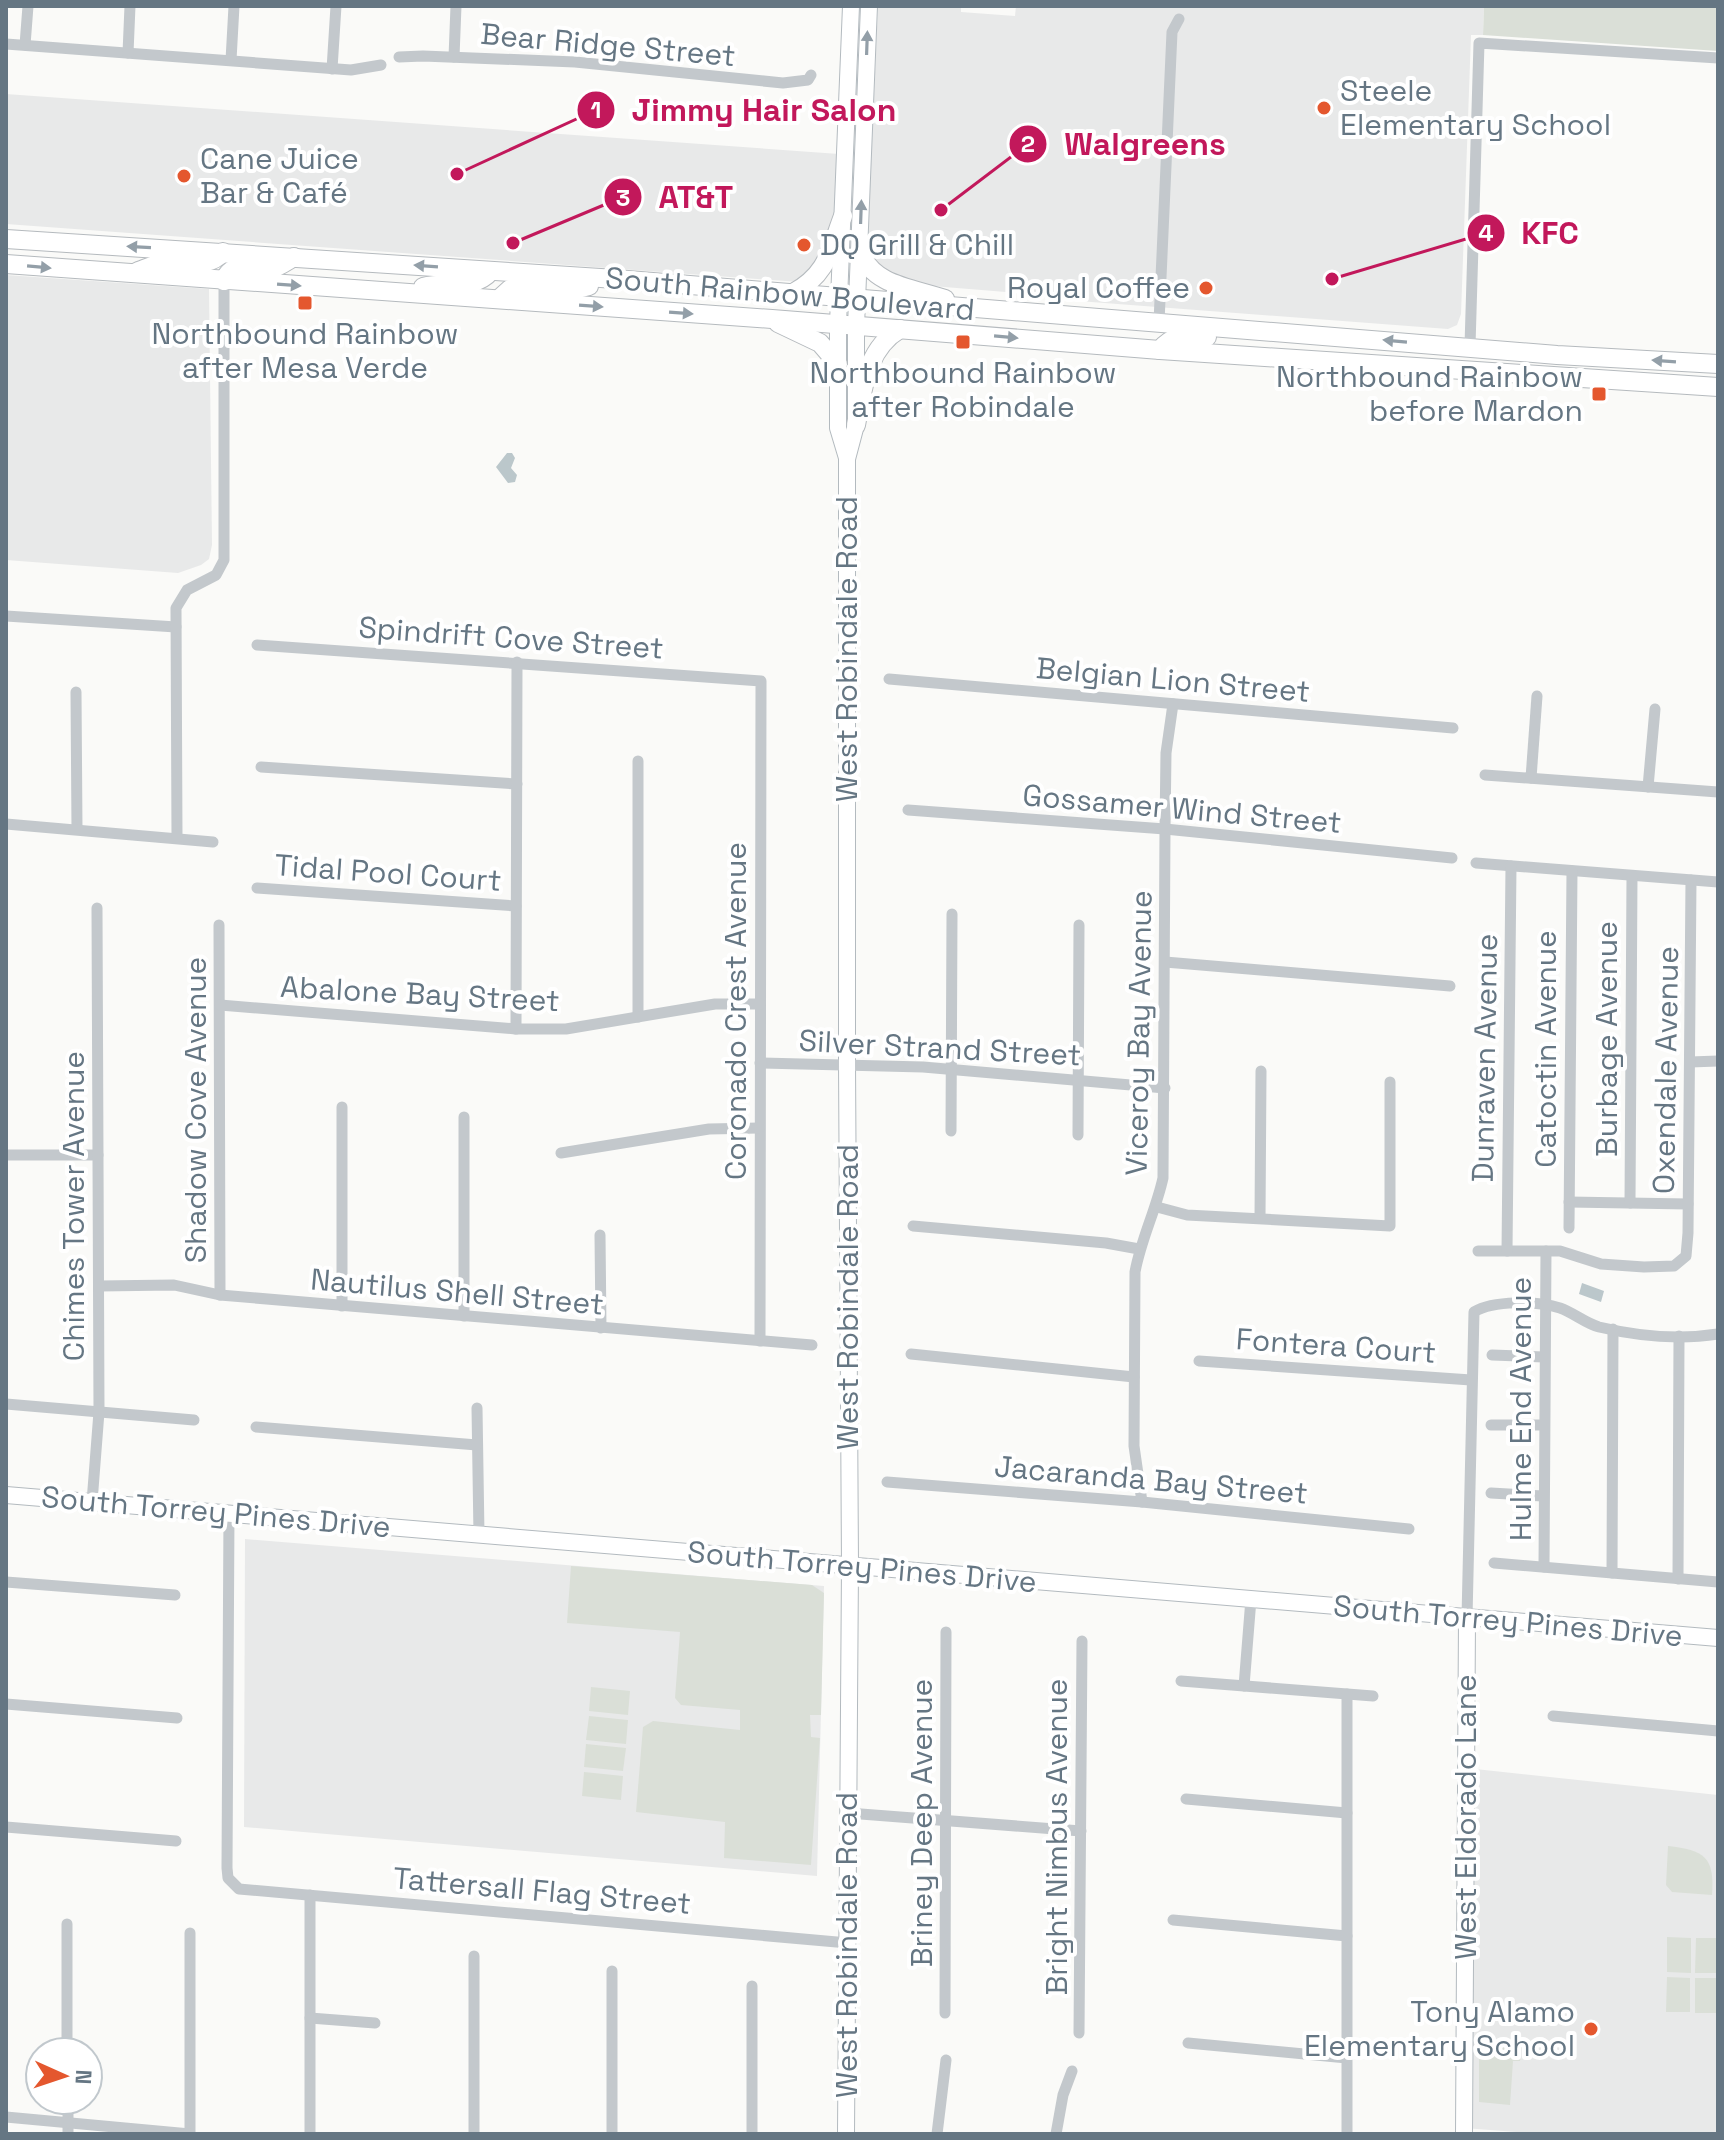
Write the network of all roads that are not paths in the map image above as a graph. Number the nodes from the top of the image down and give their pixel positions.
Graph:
1 (28, 6) edge
2 (130, 6) edge
3 (234, 6) edge
4 (336, 6) edge
5 (456, 6) edge
6 (851, 6) edge
7 (869, 6) edge
8 (1179, 19) dead end
9 (6, 44) edge
10 (25, 45) junction
11 (128, 53) junction
12 (399, 57) dead end
13 (454, 57) junction
14 (1718, 58) edge
15 (231, 60) junction
16 (381, 65) dead end
17 (332, 69) junction
18 (849, 74) junction
19 (811, 75) dead end
20 (863, 136) junction
21 (843, 216) junction
22 (6, 239) edge
23 (860, 251) junction
24 (223, 252) junction
25 (294, 257) junction
26 (6, 264) edge
27 (491, 271) junction
28 (127, 274) junction
29 (611, 279) junction
30 (224, 281) junction
31 (401, 292) junction
32 (793, 293) junction
33 (848, 298) junction
34 (499, 299) junction
35 (978, 309) junction
36 (772, 319) junction
37 (1159, 322) junction
38 (847, 325) junction
39 (1239, 328) junction
40 (900, 329) junction
41 (1073, 342) junction
42 (1470, 346) junction
43 (1160, 350) junction
44 (1557, 355) junction
45 (838, 364) junction
46 (1718, 364) edge
47 (1401, 366) junction
48 (1492, 373) junction
49 (1718, 379) edge
50 (1683, 384) junction
51 (1718, 387) edge
52 (856, 425) junction
53 (847, 459) junction
54 (6, 616) edge
55 (176, 627) junction
56 (257, 645) dead end
57 (517, 662) junction
58 (889, 679) dead end
59 (761, 681) joint
60 (76, 692) dead end
61 (1537, 696) dead end
62 (1173, 704) junction
63 (1655, 709) dead end
64 (1453, 728) dead end
65 (638, 761) dead end
66 (261, 767) dead end
67 (1485, 775) dead end
68 (1531, 778) junction
69 (517, 784) junction
70 (1648, 787) junction
71 (1718, 792) edge
72 (908, 810) dead end
73 (6, 824) edge
74 (77, 829) junction
75 (1165, 829) junction
76 (177, 838) junction
77 (213, 842) dead end
78 (1452, 858) dead end
79 (1476, 863) dead end
80 (1511, 866) junction
81 (1572, 871) junction
82 (1632, 876) junction
83 (1691, 880) junction
84 (1718, 882) edge
85 (257, 888) dead end
86 (516, 906) junction
87 (97, 908) dead end
88 (952, 914) dead end
89 (219, 925) dead end
90 (1079, 925) dead end
91 (1165, 962) junction
92 (1450, 986) dead end
93 (760, 1004) junction
94 (220, 1005) junction
95 (638, 1017) junction
96 (516, 1029) junction
97 (1718, 1061) edge
98 (1690, 1062) junction
99 (760, 1063) junction
100 (847, 1063) junction
101 (951, 1070) junction
102 (1261, 1071) dead end
103 (1079, 1079) junction
104 (1390, 1082) dead end
105 (1165, 1088) junction
106 (342, 1107) dead end
107 (464, 1117) dead end
108 (759, 1128) junction
109 (951, 1131) dead end
110 (1078, 1135) dead end
111 (561, 1153) dead end
112 (6, 1155) edge
113 (98, 1155) junction
114 (1569, 1202) junction
115 (1630, 1203) junction
116 (1688, 1204) junction
117 (1157, 1207) junction
118 (1260, 1218) junction
119 (913, 1226) dead end
120 (1569, 1228) dead end
121 (600, 1235) dead end
122 (1139, 1249) junction
123 (1478, 1251) dead end
124 (1507, 1251) junction
125 (1546, 1251) junction
126 (99, 1286) junction
127 (220, 1295) junction
128 (342, 1306) junction
129 (1545, 1306) junction
130 (464, 1316) junction
131 (601, 1328) junction
132 (1613, 1329) junction
133 (1718, 1334) edge
134 (1679, 1336) junction
135 (760, 1341) junction
136 (812, 1345) dead end
137 (911, 1354) dead end
138 (1492, 1355) dead end
139 (1544, 1357) junction
140 (1199, 1361) dead end
141 (1134, 1377) junction
142 (1471, 1380) junction
143 (6, 1404) edge
144 (477, 1408) dead end
145 (99, 1412) junction
146 (194, 1420) dead end
147 (1491, 1425) dead end
148 (1544, 1425) junction
149 (256, 1427) dead end
150 (477, 1445) junction
151 (887, 1482) dead end
152 (1491, 1493) dead end
153 (6, 1495) edge
154 (1543, 1496) junction
155 (92, 1502) junction
156 (1142, 1502) junction
157 (229, 1513) junction
158 (1409, 1529) dead end
159 (479, 1535) junction
160 (1494, 1563) dead end
161 (850, 1566) junction
162 (1544, 1567) junction
163 (1612, 1573) junction
164 (1678, 1579) junction
165 (6, 1582) edge
166 (1718, 1582) edge
167 (175, 1595) dead end
168 (1251, 1599) junction
169 (1467, 1618) junction
170 (946, 1632) dead end
171 (1718, 1638) edge
172 (1082, 1641) dead end
173 (1181, 1681) dead end
174 (1244, 1686) junction
175 (1347, 1694) junction
176 (1373, 1696) dead end
177 (6, 1704) edge
178 (1553, 1716) dead end
179 (177, 1718) dead end
180 (1718, 1731) edge
181 (1186, 1799) dead end
182 (848, 1813) junction
183 (1347, 1813) junction
184 (946, 1820) junction
185 (6, 1827) edge
186 (1081, 1831) junction
187 (176, 1841) dead end
188 (310, 1895) junction
189 (1173, 1920) dead end
190 (67, 1924) dead end
191 (190, 1933) dead end
192 (1347, 1936) junction
193 (848, 1943) junction
194 (474, 1956) dead end
195 (612, 1971) dead end
196 (752, 1986) dead end
197 (945, 2013) dead end
198 (310, 2018) junction
199 (375, 2023) dead end
200 (1079, 2033) dead end
201 (67, 2036) edge
202 (1188, 2043) dead end
203 (1347, 2058) junction
204 (946, 2060) dead end
205 (1072, 2071) dead end
206 (6, 2117) edge
207 (68, 2128) edge
208 (190, 2134) edge
209 (310, 2134) edge
210 (474, 2134) edge
211 (612, 2134) edge
212 (752, 2134) edge
213 (846, 2134) edge
214 (937, 2134) edge
215 (1056, 2134) edge
216 (1347, 2134) edge
217 (1464, 2134) edge

1 - 10 street
2 - 11 street
3 - 15 street
4 - 17 street
5 - 13 street
6 - 18 main road, West Robindale Road
20 -> 7 main road, West Robindale Road
8 - 37 street
9 - 10 street
10 - 11 street
11 - 15 street
12 - 13 street, Bear Ridge Street
13 - 19 street, Bear Ridge Street
14 - 42 street
15 - 17 street
16 - 17 street
18 - 20 main road
18 - 21 main road, West Robindale Road
23 -> 20 main road, West Robindale Road
21 - 32 main road
21 - 33 main road, West Robindale Road
24 -> 22 main road, South Rainbow Boulevard
23 - 33 main road, West Robindale Road
23 - 35 main road
24 - 25 main road, South Rainbow Boulevard
24 - 28 main road
27 -> 25 main road, South Rainbow Boulevard
25 - 30 main road
26 -> 28 main road, South Rainbow Boulevard
27 - 29 main road, South Rainbow Boulevard
27 - 31 main road
28 - 30 main road, South Rainbow Boulevard
29 - 32 main road, South Rainbow Boulevard
29 - 34 main road
30 -> 31 main road, South Rainbow Boulevard
30 - 55 street
31 - 34 main road, South Rainbow Boulevard
32 - 33 main road, South Rainbow Boulevard
33 - 35 main road, South Rainbow Boulevard
33 - 38 main road, West Robindale Road
34 -> 36 main road, South Rainbow Boulevard
35 - 37 main road, South Rainbow Boulevard
36 - 38 main road, South Rainbow Boulevard
36 - 45 main road
37 - 39 main road, South Rainbow Boulevard
37 - 41 main road
38 - 40 main road, South Rainbow Boulevard
38 - 45 main road, West Robindale Road
38 - 52 main road, West Robindale Road
42 -> 39 main road, South Rainbow Boulevard
39 - 43 main road
40 -> 41 main road, South Rainbow Boulevard
40 - 52 main road
41 - 43 main road, South Rainbow Boulevard
42 - 44 main road, South Rainbow Boulevard
42 - 47 main road
43 - 47 main road, South Rainbow Boulevard
46 -> 44 main road, South Rainbow Boulevard
44 - 48 main road
45 - 53 main road, West Robindale Road
47 - 48 main road, South Rainbow Boulevard
48 - 50 main road, South Rainbow Boulevard
49 - 50 main road
50 - 51 main road, South Rainbow Boulevard
52 - 53 main road, West Robindale Road
53 - 100 main road, West Robindale Road
54 - 55 street
55 - 76 street
56 - 57 street, Spindrift Cove Street
57 - 59 street, Spindrift Cove Street
57 - 69 street
58 - 62 street, Belgian Lion Street
59 - 93 street, Coronado Crest Avenue
60 - 74 street
61 - 68 street
62 - 64 street, Belgian Lion Street
62 - 75 street, Viceroy Bay Avenue
63 - 70 street
65 - 95 street
66 - 69 street
67 - 68 street
68 - 70 street
69 - 86 street
70 - 71 street
72 - 75 street, Gossamer Wind Street
73 - 74 street
74 - 76 street
75 - 78 street, Gossamer Wind Street
75 - 91 street, Viceroy Bay Avenue
76 - 77 street
79 - 80 street
80 - 81 street
80 - 124 street, Dunraven Avenue
81 - 82 street
81 - 114 street, Catoctin Avenue
82 - 83 street
82 - 115 street, Burbage Avenue
83 - 84 street
83 - 98 street, Oxendale Avenue
85 - 86 street, Tidal Pool Court
86 - 96 street
87 - 113 street, Chimes Tower Avenue
88 - 101 street
89 - 94 street, Shadow Cove Avenue
90 - 103 street
91 - 92 street
91 - 105 street, Viceroy Bay Avenue
93 - 95 street, Abalone Bay Street
93 - 99 street, Coronado Crest Avenue
94 - 96 street, Abalone Bay Street
94 - 127 street, Shadow Cove Avenue
95 - 96 street, Abalone Bay Street
97 - 98 street
98 - 116 street, Oxendale Avenue
99 - 100 street, Silver Strand Street
99 - 108 street, Coronado Crest Avenue
100 - 101 street, Silver Strand Street
100 - 161 main road, West Robindale Road
101 - 103 street, Silver Strand Street
101 - 109 street
102 - 118 street
103 - 105 street, Silver Strand Street
103 - 110 street
104 - 118 street
105 - 117 street, Viceroy Bay Avenue
106 - 128 street
107 - 130 street
108 - 111 street
108 - 135 street, Coronado Crest Avenue
112 - 113 street
113 - 126 street, Chimes Tower Avenue
114 - 115 street
114 - 120 street, Catoctin Avenue
115 - 116 street
116 - 125 street, Oxendale Avenue
117 - 118 street
117 - 122 street, Viceroy Bay Avenue
119 - 122 street
121 - 131 street
122 - 141 street, Viceroy Bay Avenue
123 - 124 street
124 - 125 street
125 - 129 street, Hulme End Avenue
126 - 127 street, Nautilus Shell Street
126 - 145 street, Chimes Tower Avenue
127 - 128 street, Nautilus Shell Street
128 - 130 street, Nautilus Shell Street
129 - 132 street
129 - 139 street, Hulme End Avenue
129 - 142 street, West Eldorado Lane
130 - 131 street, Nautilus Shell Street
131 - 135 street, Nautilus Shell Street
132 - 134 street
132 - 163 street
133 - 134 street
134 - 164 street
135 - 136 street, Nautilus Shell Street
137 - 141 street
138 - 139 street
139 - 148 street, Hulme End Avenue
140 - 142 street, Fontera Court
141 - 156 street, Viceroy Bay Avenue
142 - 169 street, West Eldorado Lane
143 - 145 street
144 - 150 street
145 - 146 street
145 - 155 street, Chimes Tower Avenue
147 - 148 street
148 - 154 street, Hulme End Avenue
149 - 150 street
150 - 159 street
151 - 156 street, Jacaranda Bay Street
152 - 154 street
153 - 155 main road, South Torrey Pines Drive
154 - 162 street, Hulme End Avenue
155 - 157 main road, South Torrey Pines Drive
156 - 158 street, Jacaranda Bay Street
157 - 159 main road, South Torrey Pines Drive
157 - 188 street, Tattersall Flag Street
159 - 161 main road, South Torrey Pines Drive
160 - 162 street
161 - 168 main road, South Torrey Pines Drive
161 - 182 main road, West Robindale Road
162 - 163 street
163 - 164 street
164 - 166 street
165 - 167 street
168 - 169 main road, South Torrey Pines Drive
168 - 174 street
169 - 171 main road, South Torrey Pines Drive
169 - 217 main road, West Eldorado Lane
170 - 184 street, Briney Deep Avenue
172 - 186 street, Bright Nimbus Avenue
173 - 174 street
174 - 175 street
175 - 176 street
175 - 183 street
177 - 179 street
178 - 180 street
181 - 183 street
182 - 184 street
182 - 193 main road, West Robindale Road
183 - 192 street
184 - 186 street
184 - 197 street, Briney Deep Avenue
185 - 187 street
186 - 200 street, Bright Nimbus Avenue
188 - 193 street, Tattersall Flag Street
188 - 198 street
189 - 192 street
190 - 201 street
191 - 208 street
192 - 203 street
193 - 213 main road, West Robindale Road
194 - 210 street
195 - 211 street
196 - 212 street
198 - 199 street
198 - 209 street
202 - 203 street
203 - 216 street
204 - 214 street
205 - 215 street
206 - 207 street
207 - 208 street

